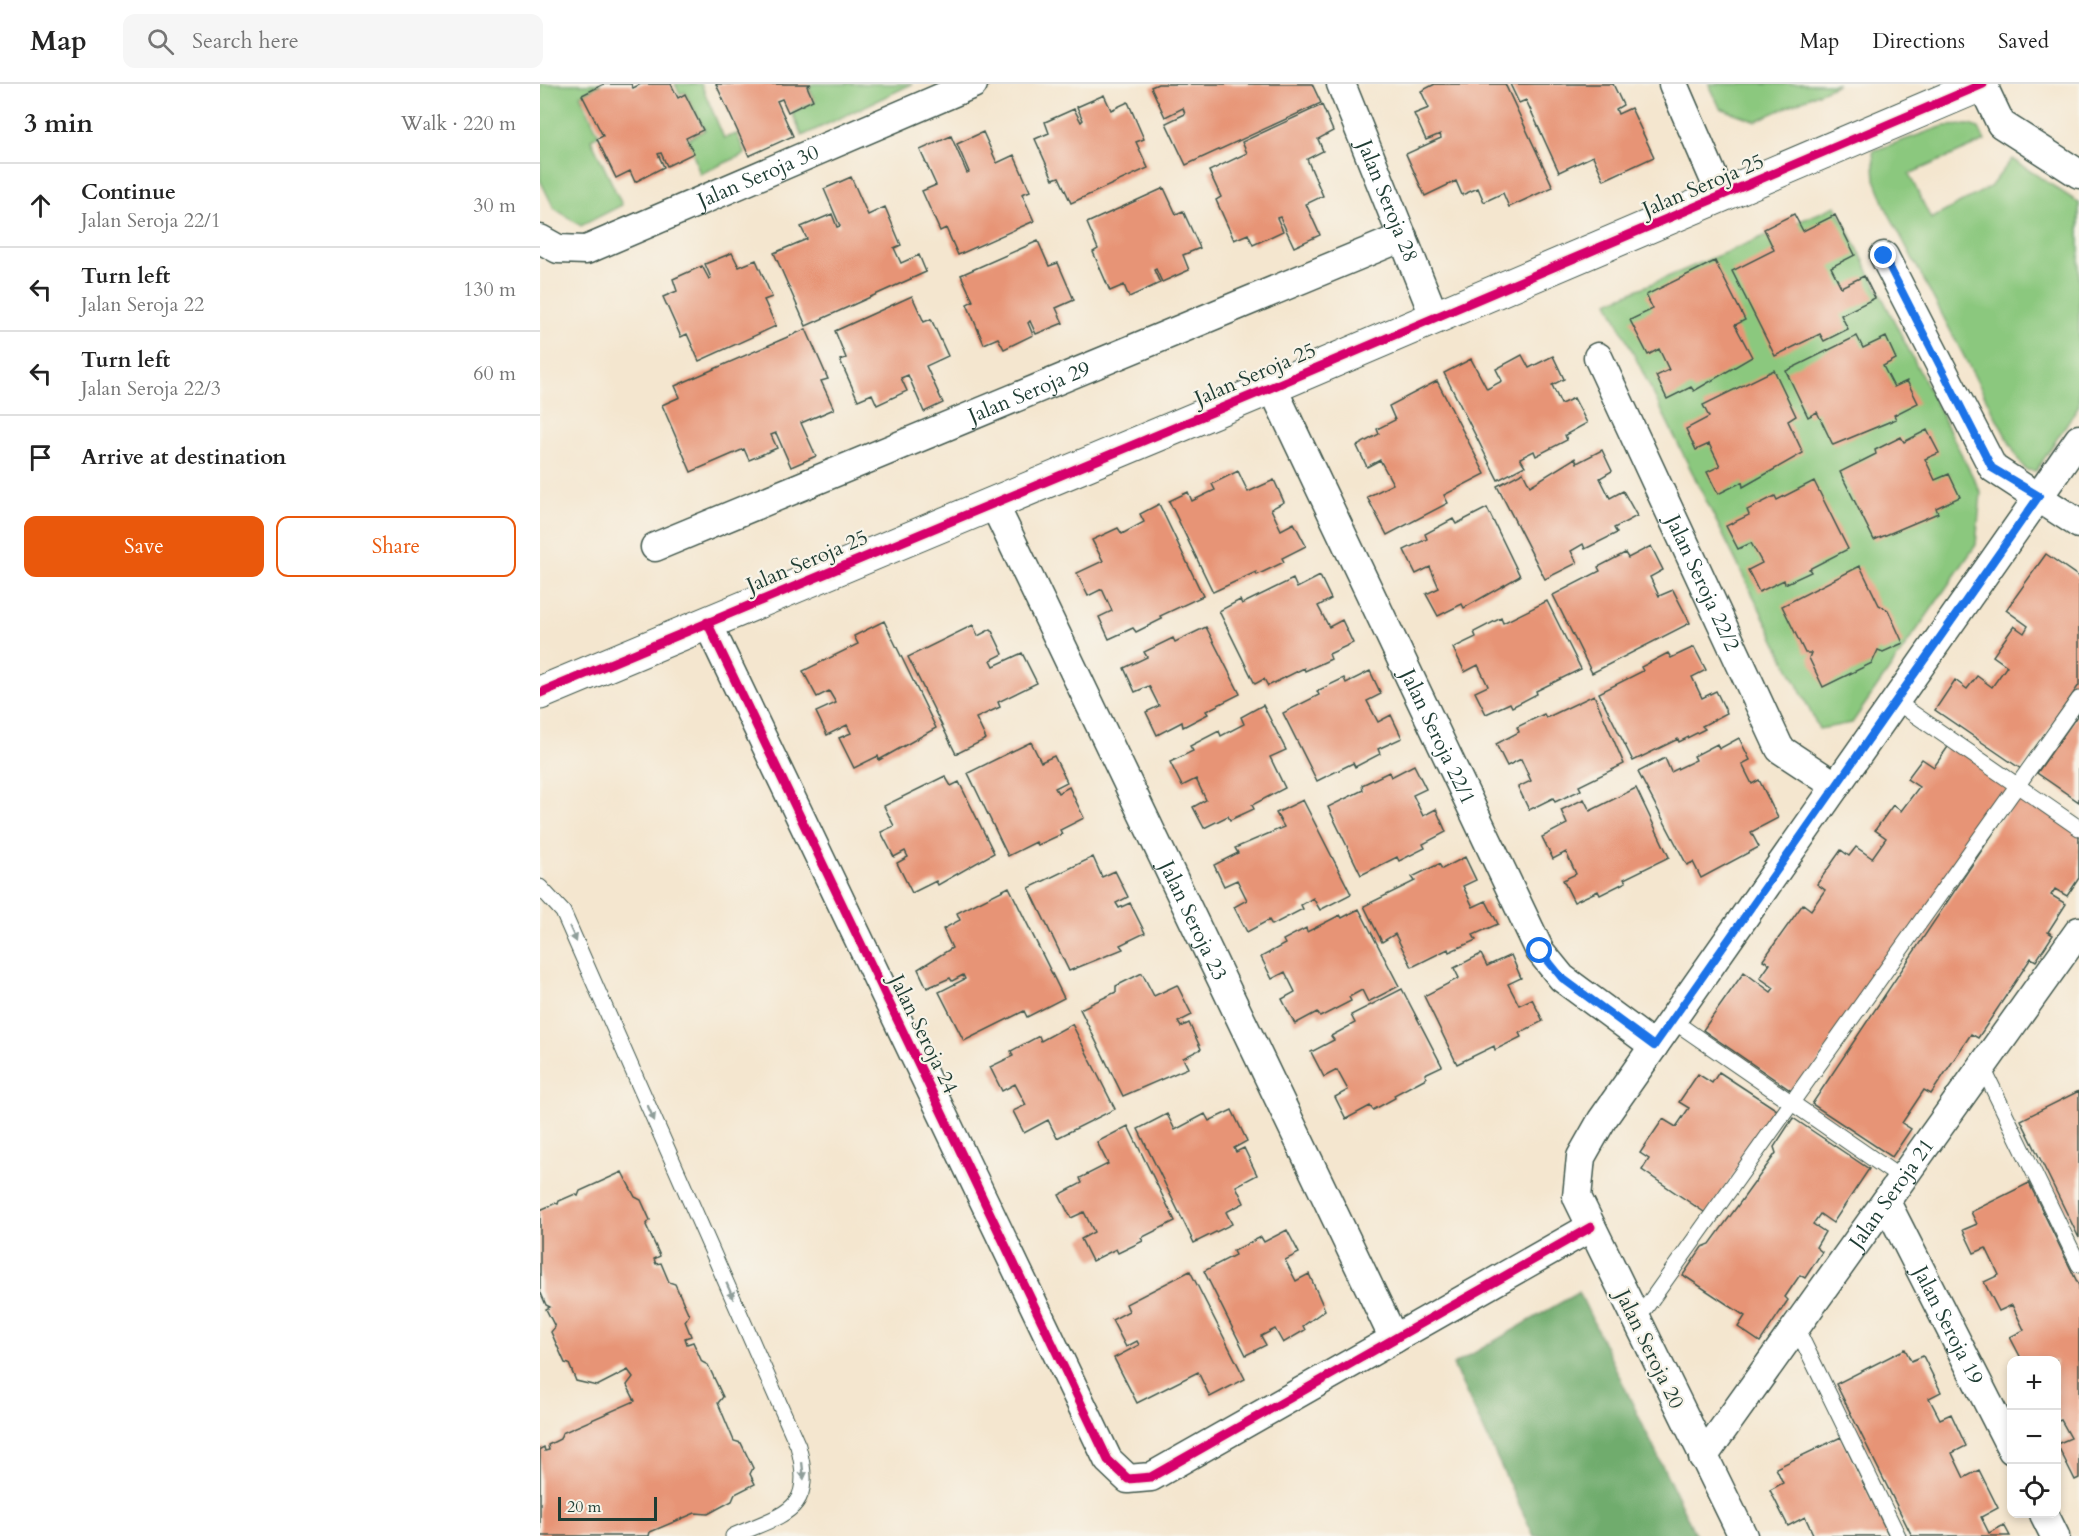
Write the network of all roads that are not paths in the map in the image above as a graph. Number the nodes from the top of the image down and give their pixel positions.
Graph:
1 (973, 84) edge
2 (1341, 84) edge
3 (1673, 84) edge
4 (1983, 84) edge
5 (2079, 174) edge
6 (1722, 197) junction
7 (1403, 237) junction
8 (540, 239) edge
9 (1884, 256) dead end
10 (1435, 318) junction
11 (1598, 357) dead end
12 (1272, 387) junction
13 (2079, 439) edge
14 (2039, 496) junction
15 (993, 502) junction
16 (2079, 524) edge
17 (655, 547) dead end
18 (707, 622) junction
19 (540, 693) edge
20 (2079, 699) edge
21 (1895, 701) junction
22 (1836, 786) junction
23 (2017, 786) junction
24 (2079, 828) edge
25 (540, 887) edge
26 (2076, 946) edge
27 (1672, 1020) junction
28 (1654, 1046) junction
29 (1982, 1066) junction
30 (1791, 1103) junction
31 (1894, 1191) junction
32 (1591, 1227) junction
33 (2079, 1265) edge
34 (1637, 1320) junction
35 (1796, 1327) junction
36 (1394, 1339) junction
37 (2007, 1439) edge
38 (1703, 1457) junction
39 (2046, 1518) edge
40 (733, 1536) edge
41 (1743, 1536) edge
42 (1898, 1536) edge
43 (2055, 1536) edge

1 - 8 street, Jalan Seroja 30
2 - 7 street, Jalan Seroja 28
3 - 6 street
4 - 5 street
4 - 6 street, Jalan Seroja 25
6 - 10 street, Jalan Seroja 25
7 - 10 street, Jalan Seroja 28
7 - 17 street, Jalan Seroja 29
9 - 14 street
10 - 12 street, Jalan Seroja 25
11 - 22 street, Jalan Seroja 22/2
12 - 15 street, Jalan Seroja 25
12 - 28 street, Jalan Seroja 22/1
13 - 14 street
14 - 16 street
14 - 21 street
15 - 18 street, Jalan Seroja 25
15 - 36 street, Jalan Seroja 23
18 - 19 street, Jalan Seroja 25
18 - 36 street, Jalan Seroja 24
20 - 23 lane
21 - 22 street
21 - 23 lane
22 - 27 street
23 - 24 lane
23 - 30 lane
25 -> 40 lane
26 - 29 street, Jalan Seroja 21
27 - 28 street
27 - 30 lane
28 - 32 street, Jalan Seroja 20
29 - 31 street, Jalan Seroja 21
29 - 33 lane
30 - 31 lane
30 - 34 lane
31 - 35 street, Jalan Seroja 21
31 - 37 street, Jalan Seroja 19
32 - 34 street, Jalan Seroja 20
32 - 36 street
34 - 38 street, Jalan Seroja 20
35 - 38 street, Jalan Seroja 21
35 - 42 lane
38 - 41 street, Jalan Seroja 20
39 - 43 street

